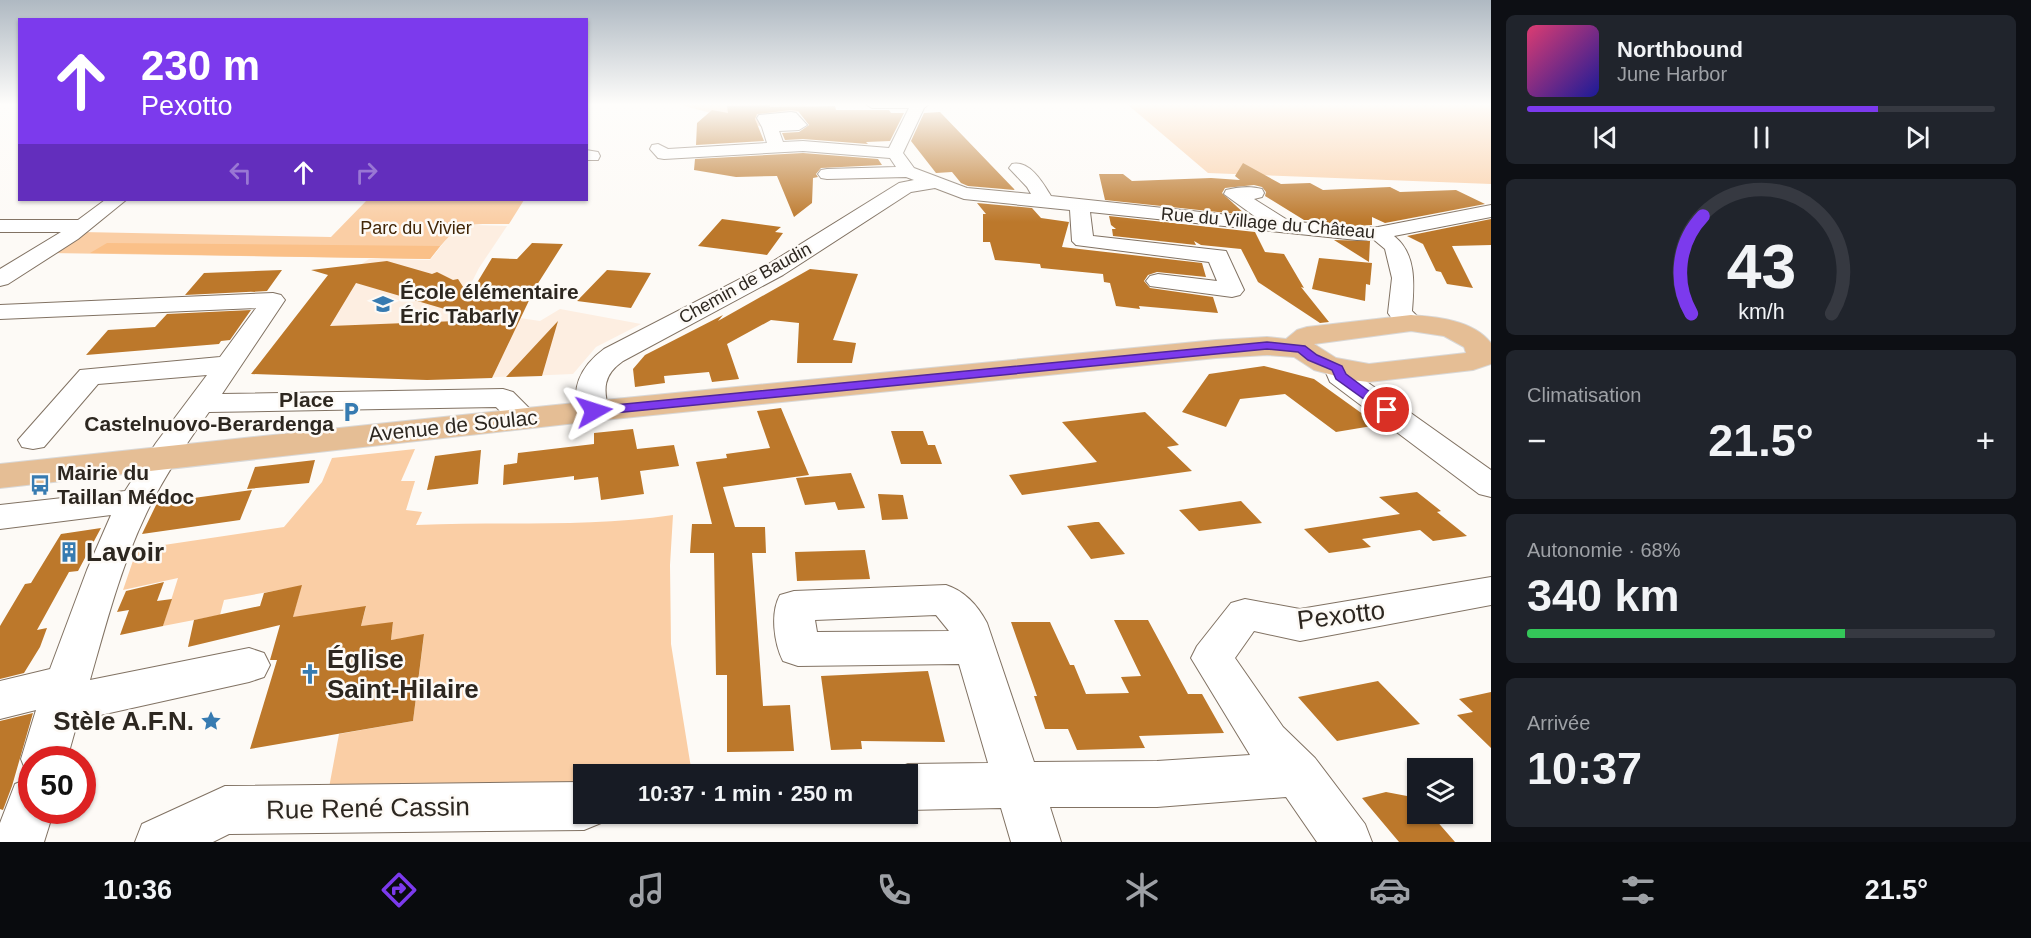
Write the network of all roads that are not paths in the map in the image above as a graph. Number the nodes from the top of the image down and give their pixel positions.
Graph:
1 (775, 143) edge
2 (900, 143) edge
3 (776, 147) junction
4 (658, 149) dead end
5 (895, 153) junction
6 (1018, 168) dead end
7 (908, 172) junction
8 (827, 174) dead end
9 (934, 183) junction
10 (1255, 193) dead end
11 (115, 201) edge
12 (1044, 201) junction
13 (1080, 205) junction
14 (1491, 211) edge
15 (0, 226) edge
16 (83, 226) junction
17 (1287, 228) junction
18 (1378, 233) junction
19 (0, 279) edge
20 (1158, 281) dead end
21 (0, 312) edge
22 (1411, 323) junction
23 (1491, 324) edge
24 (1460, 333) junction
25 (1301, 349) junction
26 (1487, 359) edge
27 (226, 365) junction
28 (1338, 368) junction
29 (200, 404) junction
30 (594, 411) junction
31 (525, 418) junction
32 (33, 440) dead end
33 (163, 458) junction
34 (0, 476) edge
35 (1491, 486) edge
36 (135, 501) junction
37 (0, 517) edge
38 (1491, 591) edge
39 (974, 647) dead end
40 (249, 665) dead end
41 (62, 694) junction
42 (0, 700) edge
43 (48, 746) edge
44 (1298, 774) junction
45 (1018, 785) junction
46 (918, 787) edge
47 (573, 806) edge
48 (160, 842) edge
49 (1036, 842) edge
50 (1347, 842) edge

1 - 3 street
2 - 5 street
3 - 4 street
3 - 5 street
5 - 7 street
6 - 12 street
7 - 8 street
7 - 9 street, Rue du Village du Château
9 - 12 street, Rue du Village du Château
9 - 30 street, Chemin de Baudin
10 - 17 street
11 - 16 street
12 - 13 street, Rue du Village du Château
13 - 17 street, Rue du Village du Château
13 - 20 street, Rue du Village du Château
14 - 18 street, Rue du Village du Château
15 - 16 street
16 - 19 street
17 - 18 street, Rue du Village du Château
18 - 22 street
21 - 27 street
22 - 24 main road, Avenue de Soulac
22 - 25 main road, Avenue de Soulac
23 - 24 main road
24 - 26 main road, Avenue de Soulac
25 - 28 main road, Avenue de Soulac
25 - 30 main road, Avenue de Soulac
26 - 28 main road, Avenue de Soulac
27 - 29 street
27 - 32 street
28 - 35 street
29 - 31 street
29 - 33 street
30 - 31 main road, Avenue de Soulac
31 - 33 main road, Avenue de Soulac
33 - 34 main road, Avenue de Soulac
33 - 36 street
36 - 37 street
36 - 41 street
38 - 44 street, Pexotto
39 - 45 street
40 - 41 street
41 - 42 street
41 - 43 street
44 - 45 street
44 - 50 street
45 - 46 street
45 - 49 street
47 - 48 street, Rue René Cassin

